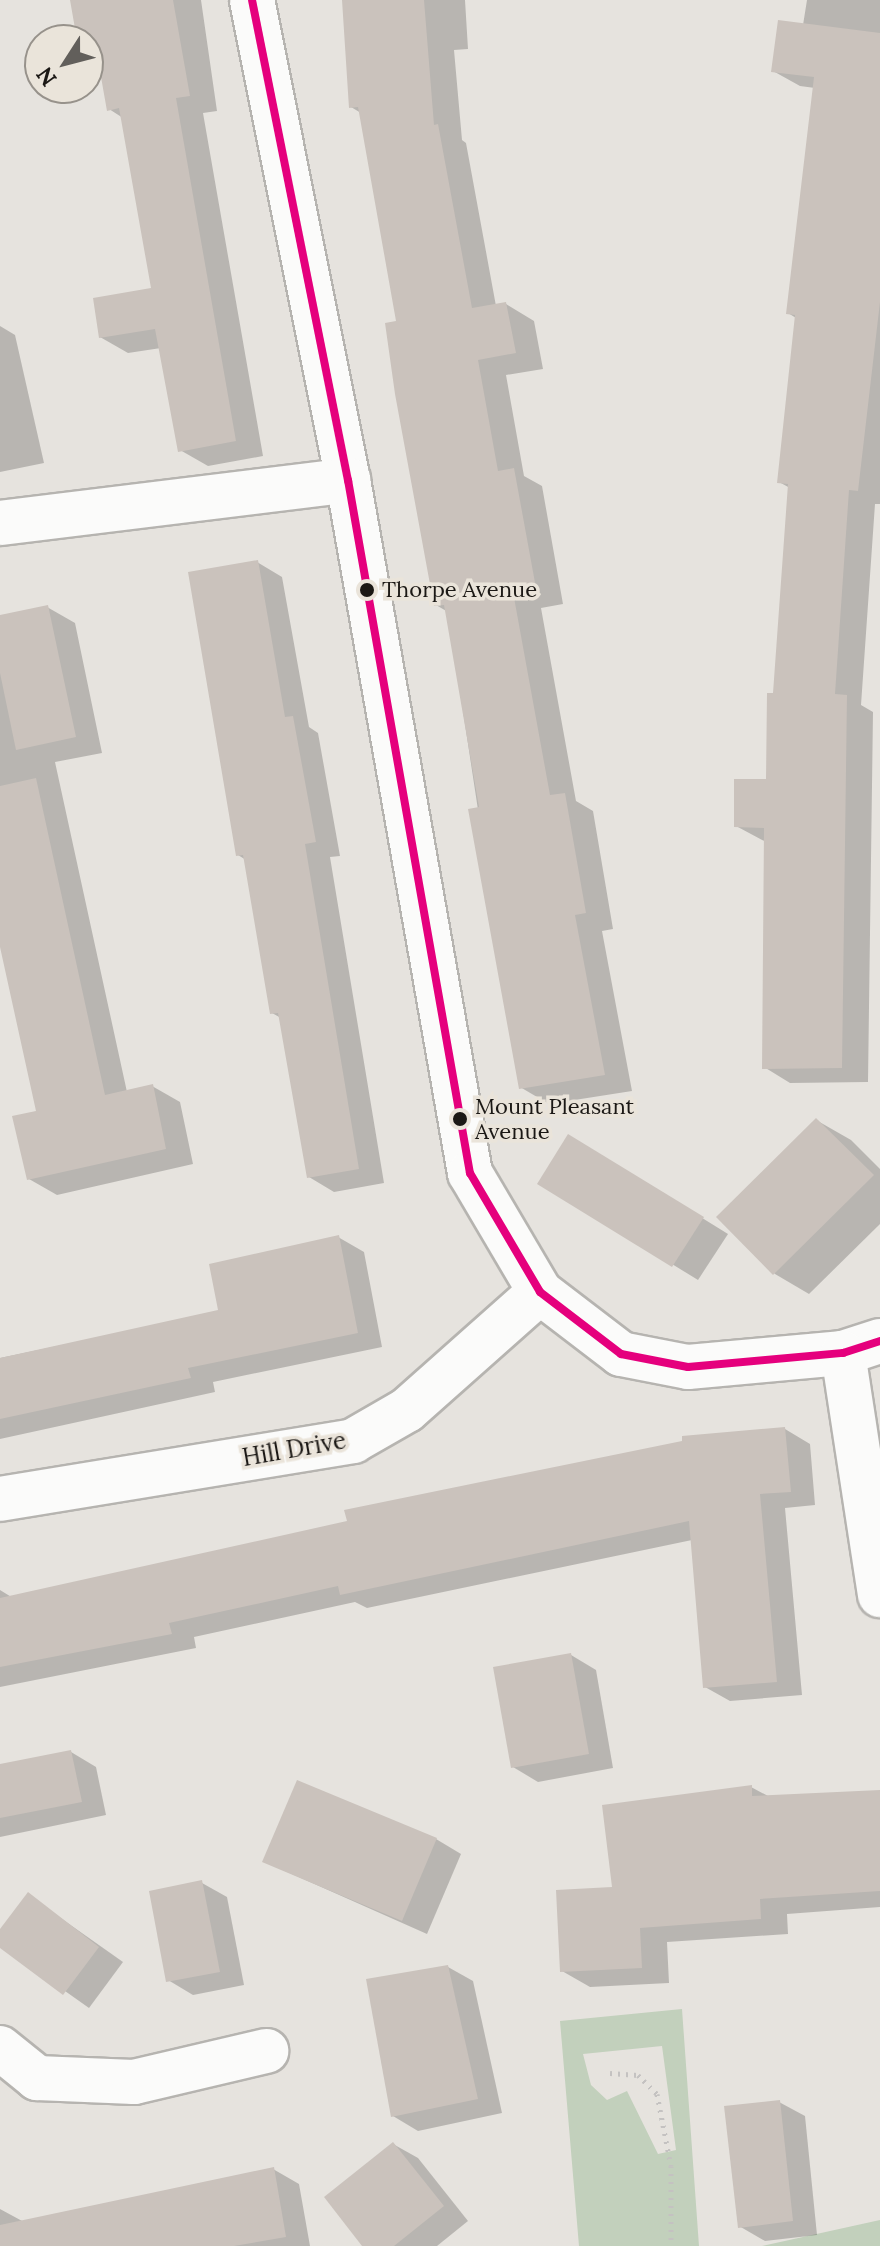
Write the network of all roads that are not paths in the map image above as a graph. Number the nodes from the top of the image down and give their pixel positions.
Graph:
1 (252, 0) edge
2 (348, 480) junction
3 (0, 523) edge
4 (540, 1292) junction
5 (862, 1347) edge
6 (0, 1499) edge
7 (880, 1595) edge
8 (0, 2048) edge
9 (266, 2051) dead end

1 - 2 street
2 - 3 street
2 - 4 street
4 - 5 street
4 - 6 street, Hill Drive
5 - 7 street
8 - 9 street

